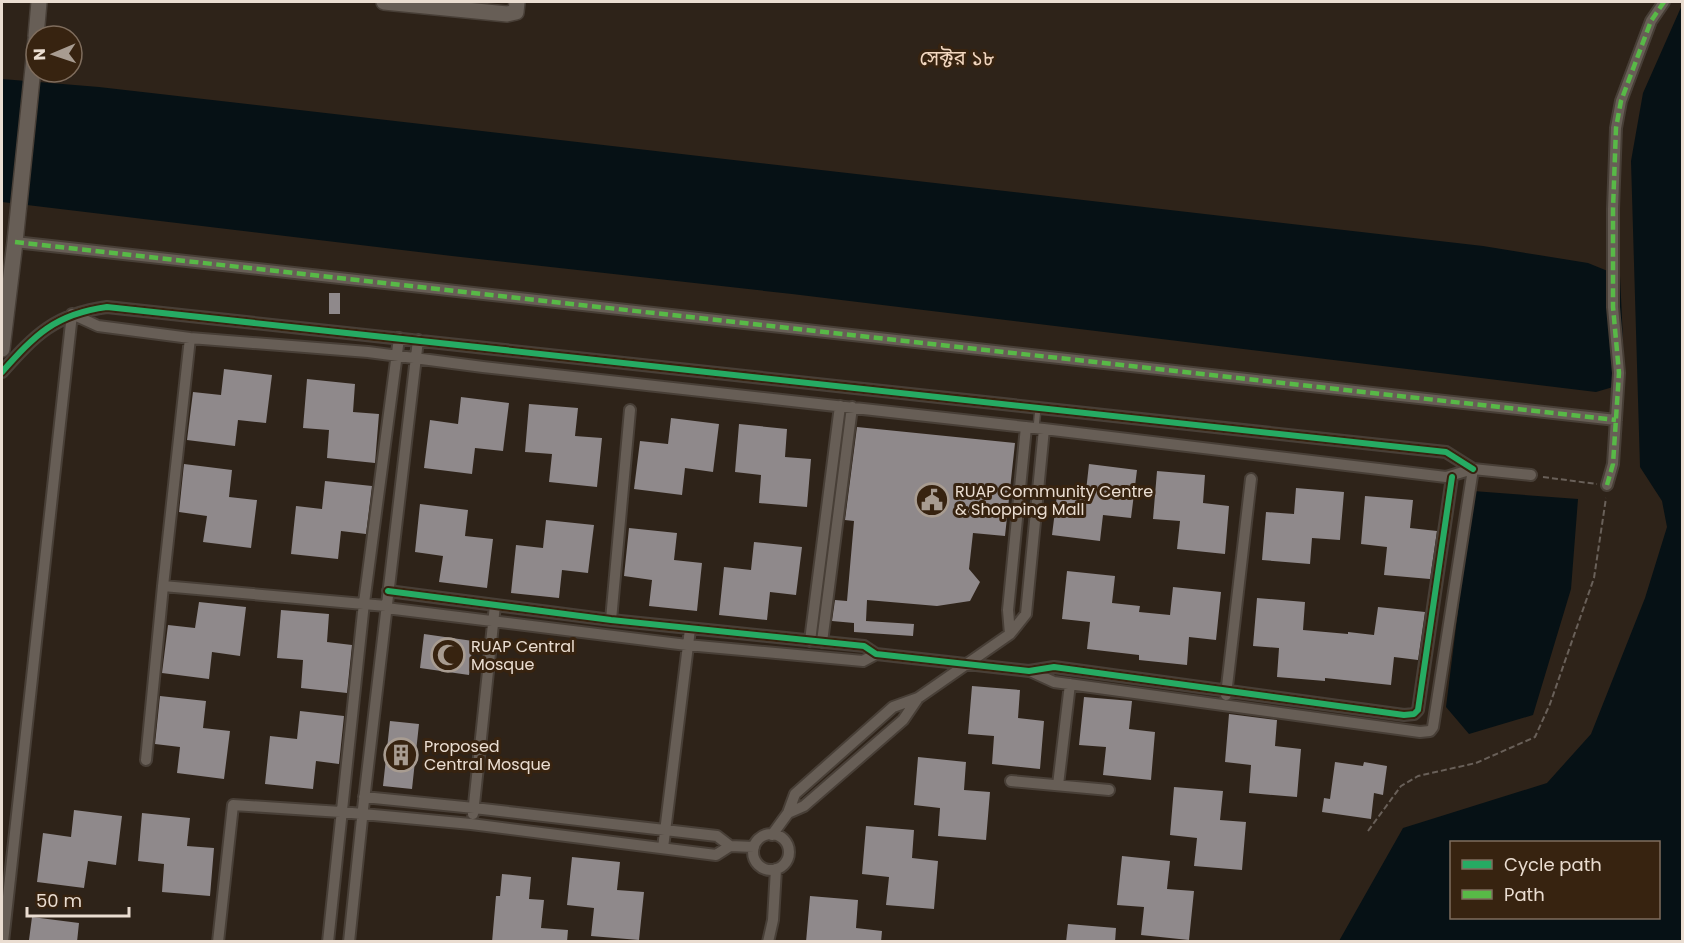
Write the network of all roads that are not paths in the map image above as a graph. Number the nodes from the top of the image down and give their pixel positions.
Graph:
1 (39, 2) edge
2 (384, 2) edge
3 (517, 2) edge
4 (1664, 2) edge
5 (37, 24) edge
6 (32, 84) edge
7 (15, 242) junction
8 (72, 314) junction
9 (190, 338) junction
10 (399, 338) junction
11 (418, 340) junction
12 (2, 349) edge
13 (397, 355) junction
14 (416, 357) junction
15 (2, 372) edge
16 (850, 386) junction
17 (846, 407) junction
18 (1038, 408) junction
19 (630, 410) dead end
20 (1616, 420) junction
21 (1035, 428) junction
22 (1473, 469) junction
23 (1531, 475) road end
24 (1452, 477) junction
25 (1251, 479) dead end
26 (1607, 485) road end
27 (163, 586) junction
28 (388, 591) junction
29 (364, 603) junction
30 (495, 604) junction
31 (386, 607) junction
32 (611, 620) junction
33 (494, 621) junction
34 (690, 629) junction
35 (1010, 634) junction
36 (810, 641) junction
37 (822, 642) junction
38 (876, 654) junction
39 (965, 664) junction
40 (1029, 671) junction
41 (1070, 684) junction
42 (1226, 691) junction
43 (918, 698) junction
44 (1225, 705) junction
45 (146, 760) dead end
46 (1011, 780) dead end
47 (1058, 785) junction
48 (1109, 789) dead end
49 (364, 797) junction
50 (474, 808) junction
51 (341, 812) junction
52 (788, 813) junction
53 (362, 814) junction
54 (471, 824) junction
55 (772, 835) junction
56 (730, 846) junction
57 (754, 847) junction
58 (663, 848) junction
59 (776, 869) junction
60 (773, 920) junction
61 (3, 942) edge
62 (218, 942) edge
63 (328, 942) edge
64 (349, 942) edge
65 (768, 942) edge
66 (776, 942) edge

1 - 5 street
2 - 3 street
4 - 20 street
6 - 7 street
7 - 12 street
7 - 20 street
8 - 9 street
8 - 10 street
8 - 15 street
8 - 61 street
9 - 13 street
9 - 27 street
10 - 11 street
10 - 13 street
11 - 14 street
11 - 16 street
13 - 14 street
13 - 29 street
14 - 17 street
14 - 28 street
16 - 17 street
16 - 18 street
17 - 21 street
17 - 36 street
17 - 37 street
18 - 21 lane
18 - 22 street
19 - 32 street
20 - 26 street
21 - 24 street
21 - 35 street
21 - 35 street
22 - 23 street
22 - 24 street
22 - 44 street
24 - 42 street
25 - 42 street
27 - 29 street
27 - 45 street
28 - 30 street
28 - 31 street
29 - 31 street
29 - 51 street
30 - 32 street
30 - 33 street
31 - 33 street
31 - 49 street
32 - 34 street
33 - 38 street
33 - 50 street
34 - 36 street
34 - 58 street
35 - 39 street
36 - 37 street
37 - 38 street
38 - 39 street
39 - 40 street
39 - 43 street
40 - 41 street
40 - 42 street
41 - 44 street
41 - 47 street
42 - 44 street
43 - 52 street
43 - 52 street
46 - 47 street
47 - 48 street
49 - 50 street
49 - 53 street
50 - 54 street
50 - 56 street
51 - 53 street
51 - 62 street
51 - 63 street
52 - 55 street
53 - 54 street
53 - 64 street
54 - 58 street
55 - 57 street
55 - 59 street
56 - 57 street
56 - 58 street
57 - 59 street
59 - 60 street
60 - 65 street
60 - 66 street

